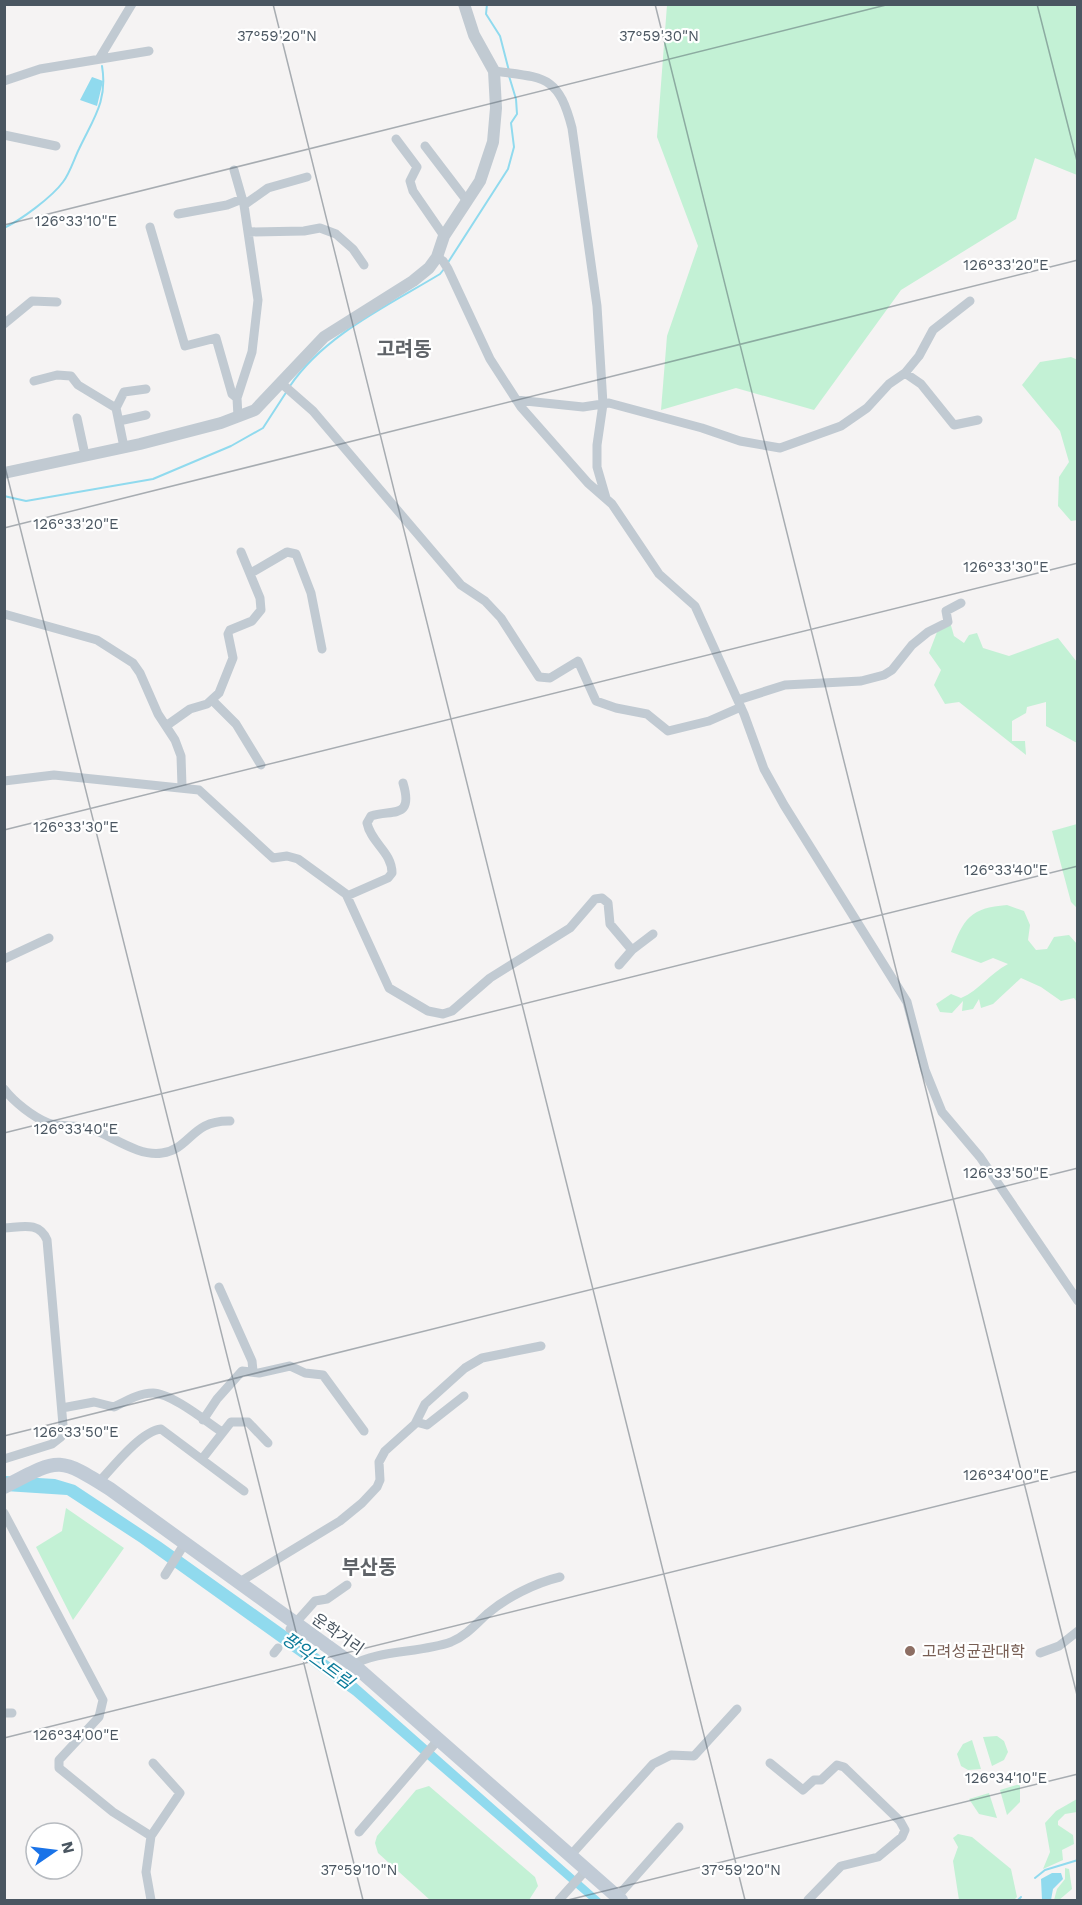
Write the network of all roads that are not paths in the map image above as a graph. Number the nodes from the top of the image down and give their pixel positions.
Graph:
1 (132, 4) edge
2 (464, 4) edge
3 (149, 51) dead end
4 (99, 59) junction
5 (499, 72) junction
6 (4, 81) edge
7 (4, 135) edge
8 (396, 139) dead end
9 (56, 146) dead end
10 (425, 146) dead end
11 (234, 170) dead end
12 (307, 177) dead end
13 (467, 201) junction
14 (243, 202) junction
15 (178, 214) dead end
16 (150, 227) dead end
17 (248, 232) junction
18 (444, 236) junction
19 (443, 262) junction
20 (364, 265) dead end
21 (970, 301) dead end
22 (57, 302) dead end
23 (4, 324) edge
24 (905, 373) junction
25 (34, 381) dead end
26 (283, 384) junction
27 (146, 389) dead end
28 (237, 398) junction
29 (516, 400) junction
30 (603, 404) junction
31 (116, 408) junction
32 (146, 415) dead end
33 (238, 417) junction
34 (77, 418) dead end
35 (978, 420) dead end
36 (119, 421) junction
37 (124, 447) junction
38 (85, 455) junction
39 (4, 473) edge
40 (607, 500) junction
41 (241, 552) dead end
42 (251, 573) junction
43 (961, 603) dead end
44 (4, 614) edge
45 (322, 650) dead end
46 (212, 700) junction
47 (740, 704) junction
48 (166, 726) junction
49 (261, 765) dead end
50 (4, 781) edge
51 (403, 783) dead end
52 (182, 786) junction
53 (347, 896) junction
54 (653, 934) dead end
55 (49, 938) dead end
56 (632, 950) junction
57 (4, 959) edge
58 (619, 965) dead end
59 (4, 1089) edge
60 (230, 1121) dead end
61 (4, 1228) edge
62 (219, 1287) dead end
63 (1077, 1301) edge
64 (541, 1346) dead end
65 (253, 1371) junction
66 (464, 1396) dead end
67 (62, 1408) junction
68 (203, 1420) junction
69 (416, 1422) junction
70 (364, 1431) dead end
71 (222, 1432) junction
72 (268, 1443) dead end
73 (4, 1459) edge
74 (202, 1459) junction
75 (99, 1482) junction
76 (4, 1487) edge
77 (244, 1491) dead end
78 (4, 1513) edge
79 (183, 1547) junction
80 (167, 1572) dead end
81 (560, 1577) dead end
82 (238, 1583) junction
83 (347, 1585) dead end
84 (293, 1626) junction
85 (1077, 1631) edge
86 (1040, 1653) dead end
87 (353, 1665) junction
88 (737, 1709) dead end
89 (435, 1743) junction
90 (770, 1762) dead end
91 (153, 1763) dead end
92 (679, 1827) dead end
93 (359, 1832) dead end
94 (151, 1836) junction
95 (570, 1856) junction
96 (584, 1873) junction
97 (619, 1899) edge
98 (151, 1900) edge
99 (559, 1900) edge
100 (808, 1900) edge

1 - 4 street
2 - 5 street
3 - 4 street
4 - 6 street
5 - 13 street
5 - 30 street
7 - 9 street
8 - 18 street
10 - 13 street
11 - 14 street
12 - 14 street
13 - 18 street
14 - 15 street
14 - 17 street
16 - 28 street
17 - 20 street
17 - 28 street
18 - 19 street
19 - 26 street
19 - 29 street
21 - 24 street
22 - 23 street
24 - 30 street
24 - 35 street
25 - 31 street
26 - 33 street
26 - 47 street
27 - 31 street
28 - 33 street
29 - 30 street
29 - 40 street
30 - 40 street
31 - 36 street
32 - 36 street
33 - 37 street
34 - 38 street
36 - 37 street
37 - 38 street
38 - 39 street
40 - 47 street
41 - 42 street
42 - 45 street
42 - 46 street
43 - 47 street
44 - 48 street
46 - 48 street
46 - 49 street
47 - 63 street
48 - 52 street
50 - 52 street
51 - 53 street
52 - 53 street
53 - 56 street
54 - 56 street
55 - 57 street
56 - 58 street
59 - 60 street
61 - 67 street
62 - 65 street
64 - 69 street
65 - 68 street
65 - 70 street
66 - 69 street
67 - 68 street
67 - 73 street
68 - 71 street
69 - 82 street
71 - 72 street
71 - 74 street
74 - 75 street
74 - 77 street
75 - 76 main road, 운학거리
75 - 79 main road, 운학거리
78 - 94 street
79 - 80 street
79 - 82 main road, 운학거리
81 - 87 street
82 - 84 main road, 운학거리
83 - 84 street
84 - 87 main road, 운학거리
85 - 86 street
87 - 89 main road, 운학거리
88 - 95 street
89 - 93 street
89 - 95 main road, 운학거리
90 - 100 street
91 - 94 street
92 - 97 street
94 - 98 street
95 - 96 main road, 운학거리
96 - 97 main road, 운학거리
96 - 99 street

